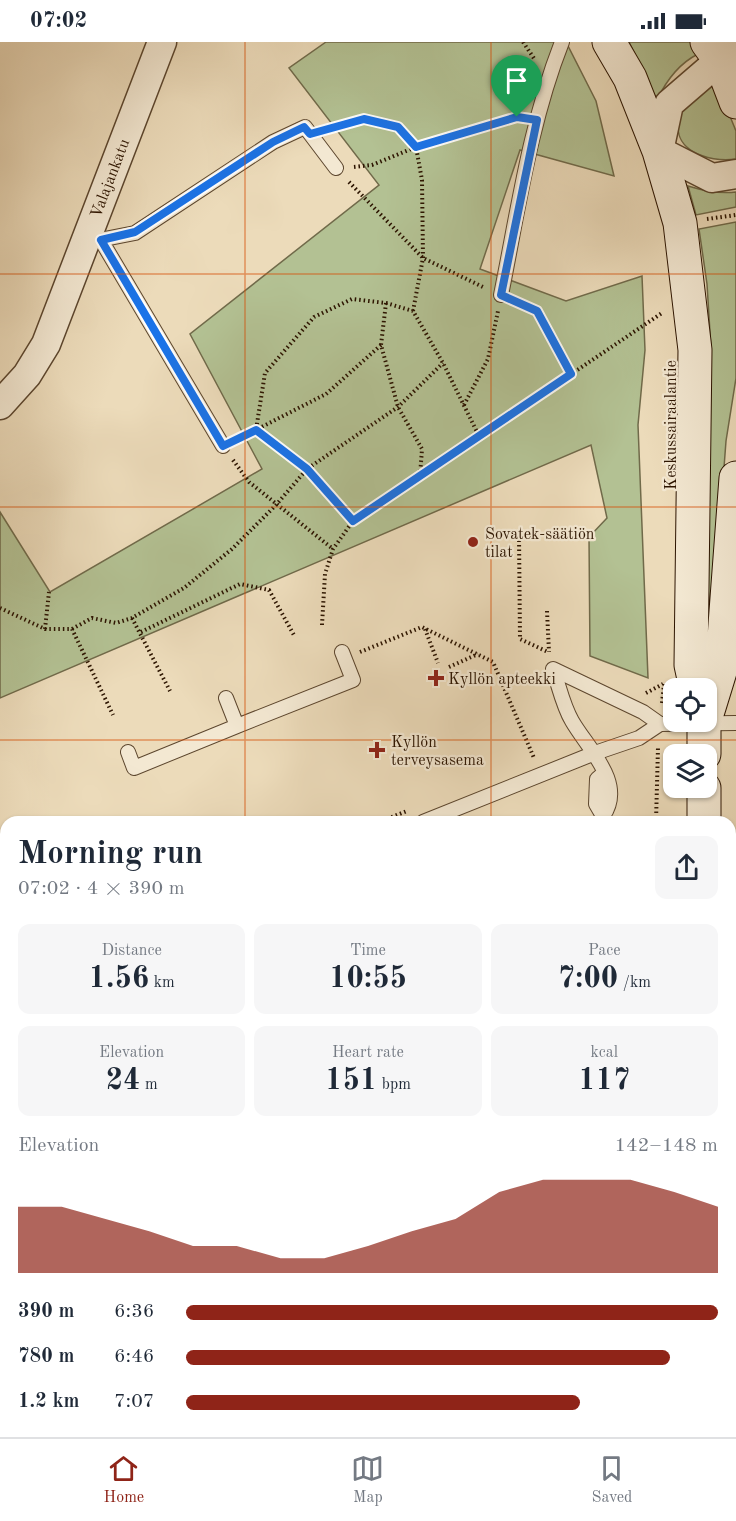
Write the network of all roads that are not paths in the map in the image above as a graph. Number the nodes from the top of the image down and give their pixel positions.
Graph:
1 (162, 42) edge
2 (562, 42) edge
3 (609, 42) edge
4 (721, 52) edge
5 (736, 102) edge
6 (659, 151) junction
7 (336, 168) road end
8 (736, 174) edge
9 (93, 242) junction
10 (501, 295) road end
11 (0, 405) edge
12 (223, 446) road end
13 (736, 478) edge
14 (343, 655) road end
15 (694, 678) edge
16 (717, 691) edge
17 (226, 698) dead end
18 (660, 724) junction
19 (663, 724) edge
20 (237, 726) junction
21 (128, 752) dead end
22 (595, 753) junction
23 (604, 772) dead end
24 (704, 798) edge
25 (438, 816) edge
26 (704, 816) edge

1 - 9 street, Valajankatu
2 - 10 lane
3 - 6 main road, Keskussairaalantie
4 - 5 main road
4 - 6 street
6 - 8 street
6 - 15 main road, Keskussairaalantie
7 - 9 lane
9 - 11 street, Valajankatu
9 - 12 lane
13 - 16 main road
14 - 20 lane
17 - 20 lane
18 - 19 lane
18 - 22 lane
18 - 22 lane
20 - 21 lane
22 - 23 lane
22 - 25 lane
24 - 26 main road

